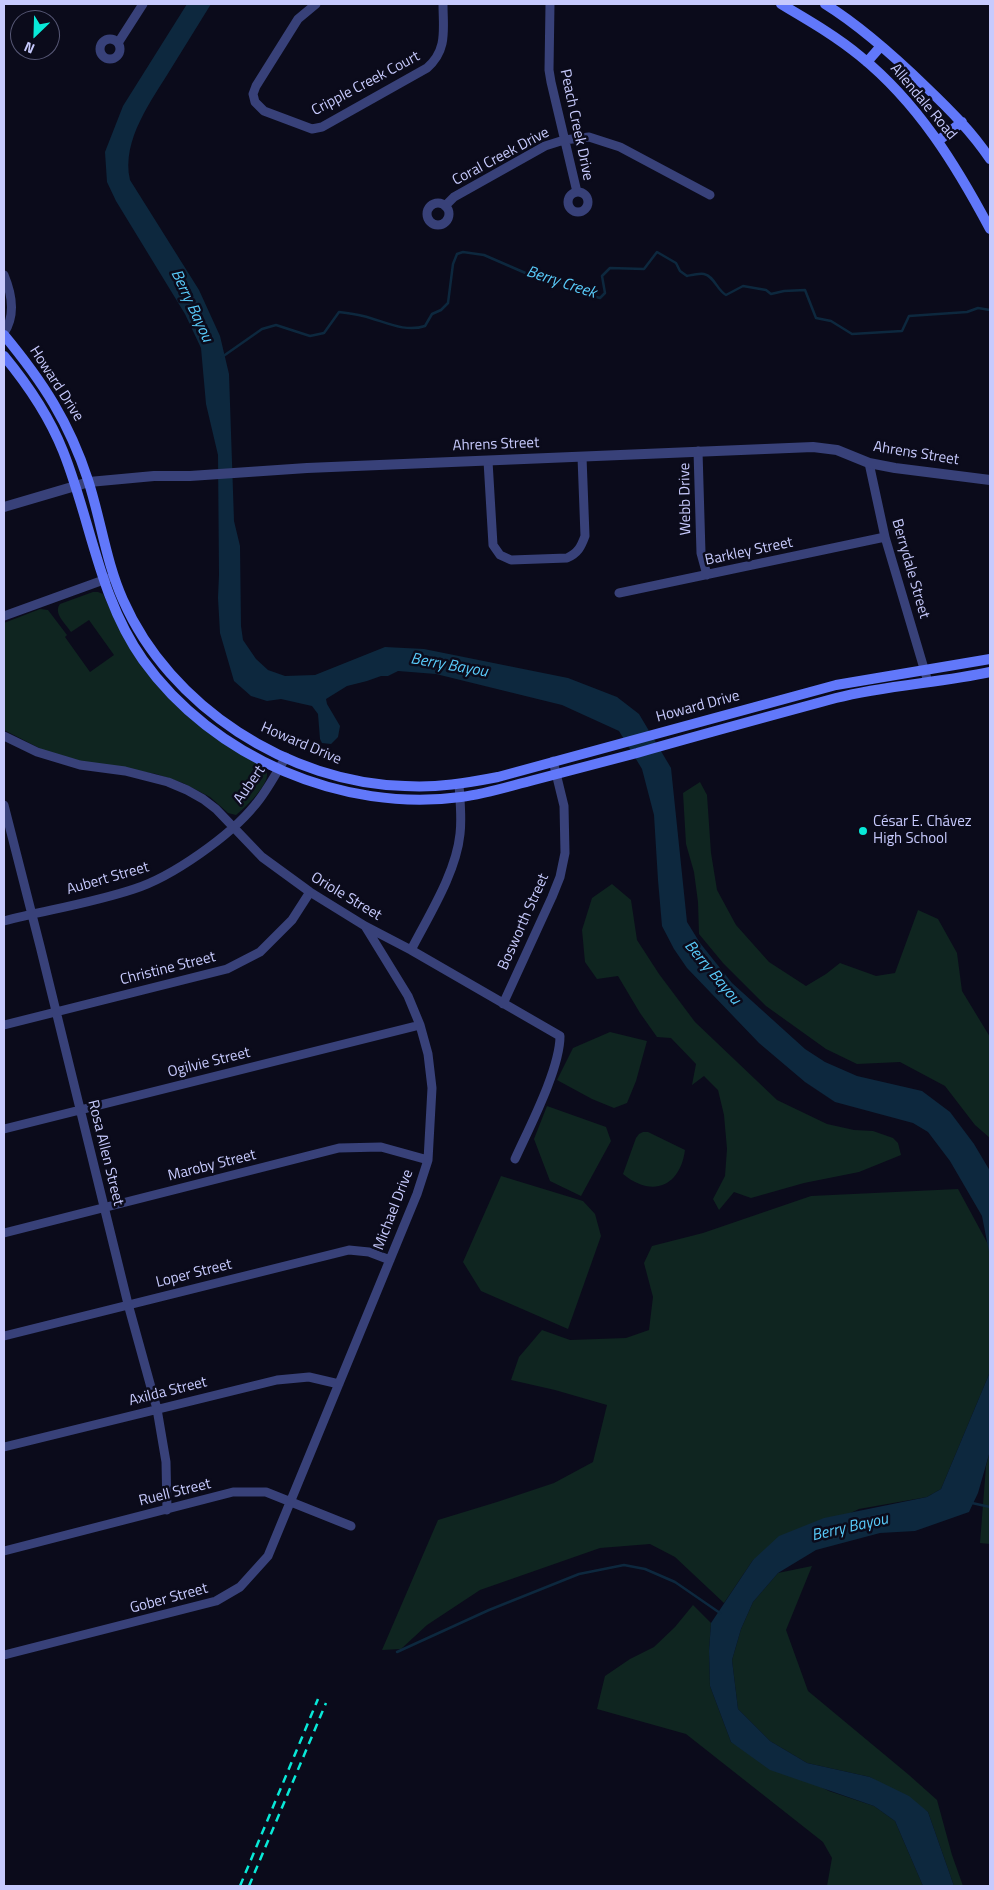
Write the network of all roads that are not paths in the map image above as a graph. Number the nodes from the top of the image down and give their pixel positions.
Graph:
1 (143, 4) edge
2 (316, 4) edge
3 (443, 4) edge
4 (550, 4) edge
5 (780, 4) edge
6 (825, 4) edge
7 (118, 43) dead end
8 (881, 46) junction
9 (867, 62) junction
10 (962, 122) junction
11 (564, 140) junction
12 (938, 141) junction
13 (990, 159) edge
14 (577, 192) dead end
15 (710, 196) dead end
16 (445, 206) dead end
17 (990, 229) edge
18 (4, 275) edge
19 (4, 334) edge
20 (4, 356) edge
21 (698, 452) junction
22 (582, 457) junction
23 (488, 461) junction
24 (869, 463) junction
25 (990, 480) edge
26 (89, 482) junction
27 (76, 486) junction
28 (4, 507) edge
29 (885, 536) junction
30 (707, 575) junction
31 (114, 576) junction
32 (103, 580) junction
33 (619, 593) dead end
34 (4, 616) edge
35 (990, 659) edge
36 (925, 670) junction
37 (990, 672) edge
38 (928, 682) junction
39 (836, 685) junction
40 (841, 697) junction
41 (199, 702) junction
42 (189, 711) junction
43 (734, 712) junction
44 (737, 726) junction
45 (4, 736) edge
46 (286, 757) junction
47 (553, 762) junction
48 (279, 769) junction
49 (556, 774) junction
50 (367, 782) junction
51 (459, 784) junction
52 (365, 795) junction
53 (460, 797) junction
54 (4, 805) edge
55 (5, 816) edge
56 (234, 827) junction
57 (310, 892) junction
58 (31, 914) junction
59 (4, 921) edge
60 (364, 926) junction
61 (411, 950) junction
62 (503, 1004) junction
63 (56, 1011) junction
64 (420, 1024) junction
65 (4, 1025) edge
66 (80, 1110) junction
67 (4, 1129) edge
68 (515, 1159) dead end
69 (428, 1160) junction
70 (105, 1207) junction
71 (4, 1233) edge
72 (390, 1260) junction
73 (128, 1304) junction
74 (4, 1336) edge
75 (339, 1384) junction
76 (157, 1409) junction
77 (4, 1447) edge
78 (290, 1501) junction
79 (167, 1510) junction
80 (350, 1526) dead end
81 (4, 1551) edge
82 (4, 1655) edge

1 - 7 street
2 - 3 street, Cripple Creek Court
4 - 11 street, Peach Creek Drive
5 - 9 main road, Allendale Road
6 - 8 main road, Allendale Road
8 - 9 main road
8 - 10 main road, Allendale Road
9 - 12 main road, Allendale Road
10 - 12 main road
10 - 13 main road, Allendale Road
11 - 14 street, Peach Creek Drive
11 - 15 street, Coral Creek Drive
11 - 16 street, Coral Creek Drive
12 - 17 main road, Allendale Road
18 - 19 street
19 - 26 main road, Howard Drive
20 - 27 main road, Howard Drive
21 - 22 street, Ahrens Street
21 - 24 street, Ahrens Street
21 - 30 street, Webb Drive
22 - 23 street, Ahrens Street
22 - 23 street
23 - 26 street, Ahrens Street
24 - 25 street, Ahrens Street
24 - 29 street, Berrydale Street
26 - 27 street, Ahrens Street
26 - 31 main road, Howard Drive
27 - 28 street, Ahrens Street
27 - 32 main road, Howard Drive
29 - 30 street, Barkley Street
29 - 36 street, Berrydale Street
30 - 33 street, Barkley Street
31 - 32 street
31 - 41 main road, Howard Drive
32 - 34 street
32 - 42 main road, Howard Drive
35 - 36 main road, Howard Drive
36 - 38 street, Berrydale Street
36 - 39 main road, Howard Drive
37 - 38 main road, Howard Drive
38 - 40 main road, Howard Drive
39 - 40 main road
39 - 43 main road, Howard Drive
40 - 44 main road, Howard Drive
41 - 42 main road
41 - 46 main road, Howard Drive
42 - 48 main road, Howard Drive
43 - 44 main road
43 - 47 main road, Howard Drive
44 - 49 main road, Howard Drive
45 - 56 street, Oriole Street
46 - 48 street, Aubert
46 - 50 main road, Howard Drive
47 - 49 street, Bosworth Street
47 - 51 main road, Howard Drive
48 - 52 main road, Howard Drive
48 - 56 street, Aubert
49 - 53 main road, Howard Drive
49 - 62 street, Bosworth Street
50 - 51 main road, Howard Drive
50 - 52 main road
51 - 53 street
52 - 53 main road, Howard Drive
53 - 61 street
54 - 55 street, Rosa Allen Street
55 - 58 street, Rosa Allen Street
56 - 57 street, Oriole Street
56 - 58 street, Aubert Street
57 - 60 street, Oriole Street
57 - 63 street, Christine Street
58 - 59 street, Aubert Street
58 - 63 street, Rosa Allen Street
60 - 61 street, Oriole Street
60 - 64 street, Michael Drive
61 - 62 street, Oriole Street
62 - 68 street, Oriole Street
63 - 65 street, Christine Street
63 - 66 street, Rosa Allen Street
64 - 66 street, Ogilvie Street
64 - 69 street, Michael Drive
66 - 67 street, Ogilvie Street
66 - 70 street, Rosa Allen Street
69 - 70 street, Maroby Street
69 - 72 street, Michael Drive
70 - 71 street, Maroby Street
70 - 73 street, Rosa Allen Street
72 - 73 street, Loper Street
72 - 75 street, Michael Drive
73 - 74 street, Loper Street
73 - 76 street, Rosa Allen Street
75 - 76 street, Axilda Street
75 - 78 street, Michael Drive
76 - 77 street, Axilda Street
76 - 79 street, Rosa Allen Street
78 - 79 street, Ruell Street
78 - 80 street, Ruell Street
78 - 82 street, Gober Street
79 - 81 street, Ruell Street

